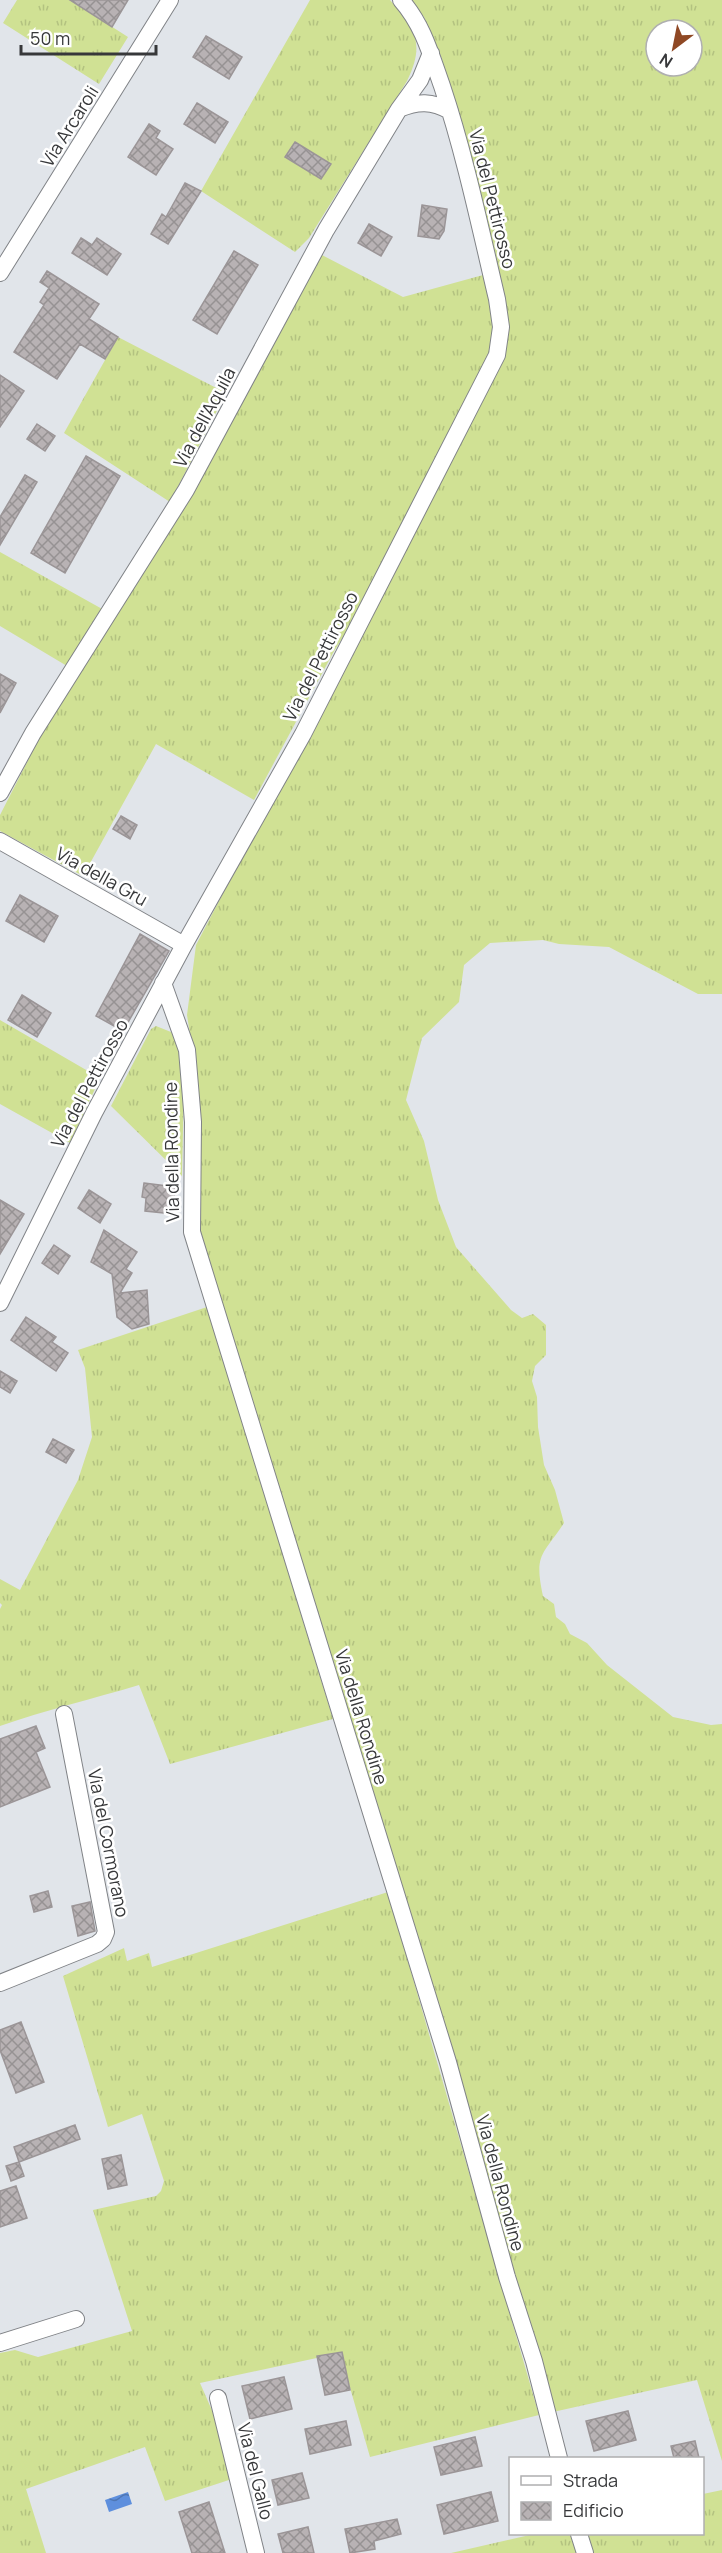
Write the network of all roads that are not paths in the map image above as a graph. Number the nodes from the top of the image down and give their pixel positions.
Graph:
1 (171, 0) edge
2 (401, 0) edge
3 (431, 53) junction
4 (399, 109) junction
5 (450, 111) junction
6 (0, 273) edge
7 (0, 793) edge
8 (0, 841) edge
9 (184, 945) junction
10 (164, 983) junction
11 (0, 1303) edge
12 (64, 1714) dead end
13 (0, 1983) edge
14 (76, 2319) dead end
15 (0, 2343) edge
16 (218, 2398) dead end
17 (559, 2457) edge
18 (579, 2535) edge
19 (256, 2553) edge
20 (585, 2553) edge

1 - 6 street, Via Arcaroli
2 - 3 street, Via del Pettirosso
3 - 4 street, Via dell'Aquila
3 - 5 street, Via del Pettirosso
4 - 5 street
4 - 7 street, Via dell'Aquila
5 - 9 street, Via del Pettirosso
8 - 9 street, Via della Gru
9 - 10 street, Via del Pettirosso
10 - 11 street, Via del Pettirosso
10 - 17 street, Via della Rondine
12 - 13 street, Via del Cormorano
14 - 15 street
16 - 19 street, Via del Gallo
18 - 20 street

